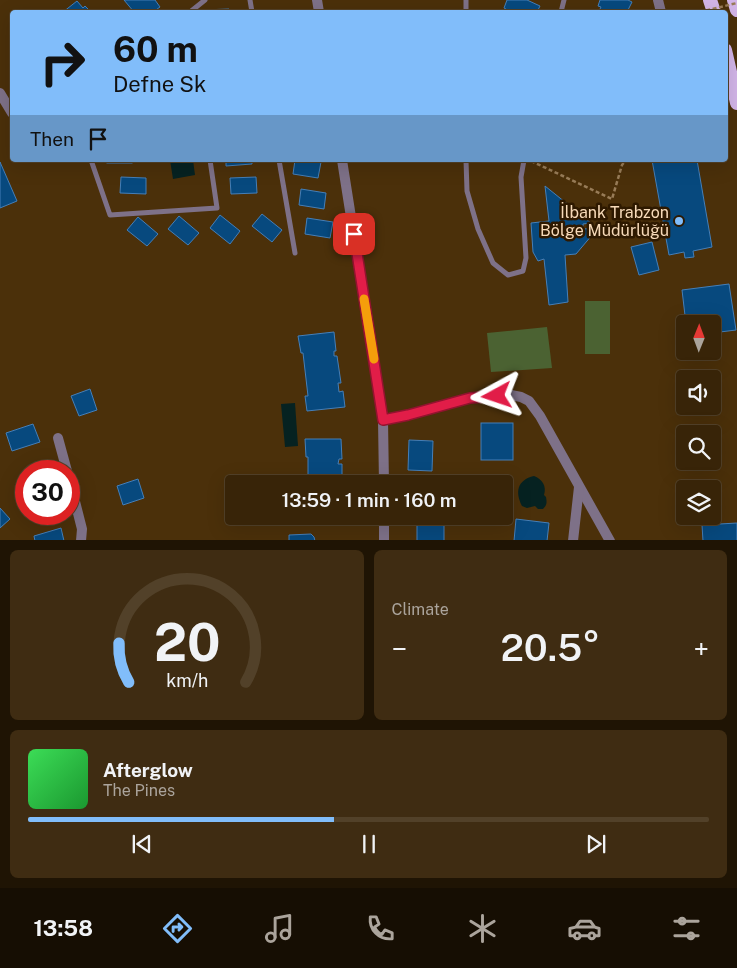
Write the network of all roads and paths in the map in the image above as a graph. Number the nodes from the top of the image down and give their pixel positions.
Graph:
1 (206, 0) edge
2 (734, 0) edge
3 (737, 3) edge
4 (193, 10) edge
5 (708, 10) edge
6 (737, 10) edge
7 (728, 75) edge
8 (0, 93) edge
9 (737, 103) edge
10 (10, 110) edge
11 (93, 162) edge
12 (210, 162) edge
13 (279, 162) edge
14 (342, 162) edge
15 (466, 162) edge
16 (525, 162) edge
17 (530, 162) edge
18 (624, 162) edge
19 (295, 253) dead end
20 (383, 420) junction
21 (58, 438) dead end
22 (64, 460) edge
23 (384, 475) edge
24 (579, 487) junction
25 (80, 521) edge
26 (384, 525) edge
27 (81, 540) edge
28 (384, 540) edge
29 (573, 540) edge
30 (610, 540) edge

1 - 4 lane
2 - 6 highway
3 - 5 path, bridge
7 - 9 highway
8 - 10 street
11 - 12 lane
13 - 19 lane
14 - 20 street
15 - 16 lane
17 - 18 path
20 - 23 street
20 - 24 street
21 - 22 street
24 - 29 street
24 - 30 street
25 - 27 street
26 - 28 street

